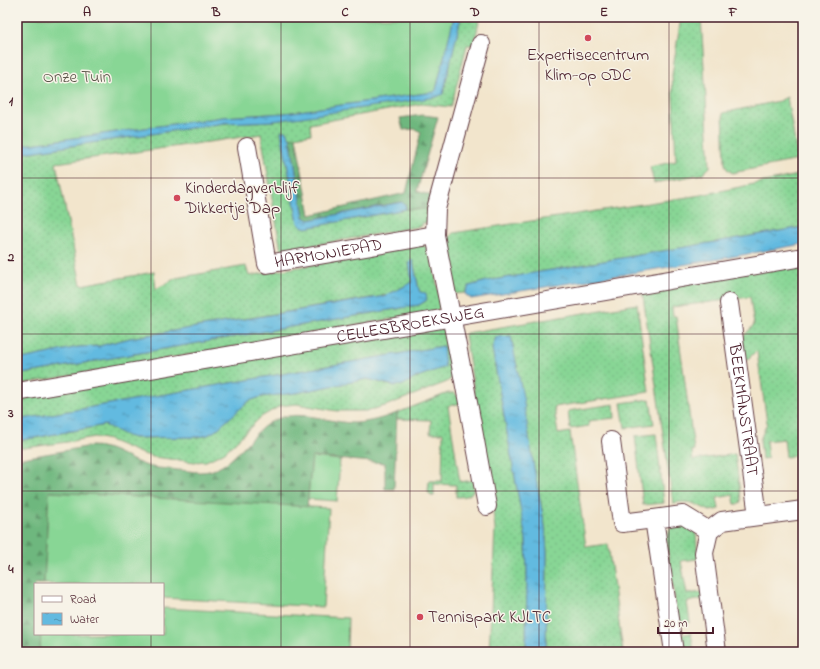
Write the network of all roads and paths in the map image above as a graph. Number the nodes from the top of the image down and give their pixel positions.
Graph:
1 (481, 44) dead end
2 (247, 147) dead end
3 (435, 235) junction
4 (803, 256) edge
5 (730, 303) dead end
6 (451, 316) junction
7 (17, 392) edge
8 (611, 442) dead end
9 (487, 506) dead end
10 (803, 510) edge
11 (758, 516) junction
12 (654, 519) junction
13 (709, 532) junction
14 (674, 652) edge
15 (717, 652) edge

1 - 3 street
2 - 3 street, HARMONIEPAD
3 - 6 street
4 - 6 street, CELLESBROEKSWEG
5 - 11 street, BEEKMANSTRAAT
6 - 7 street, CELLESBROEKSWEG
6 - 9 street
8 - 12 street
10 - 11 street
11 - 13 street
12 - 13 street
12 - 14 street
13 - 15 street

